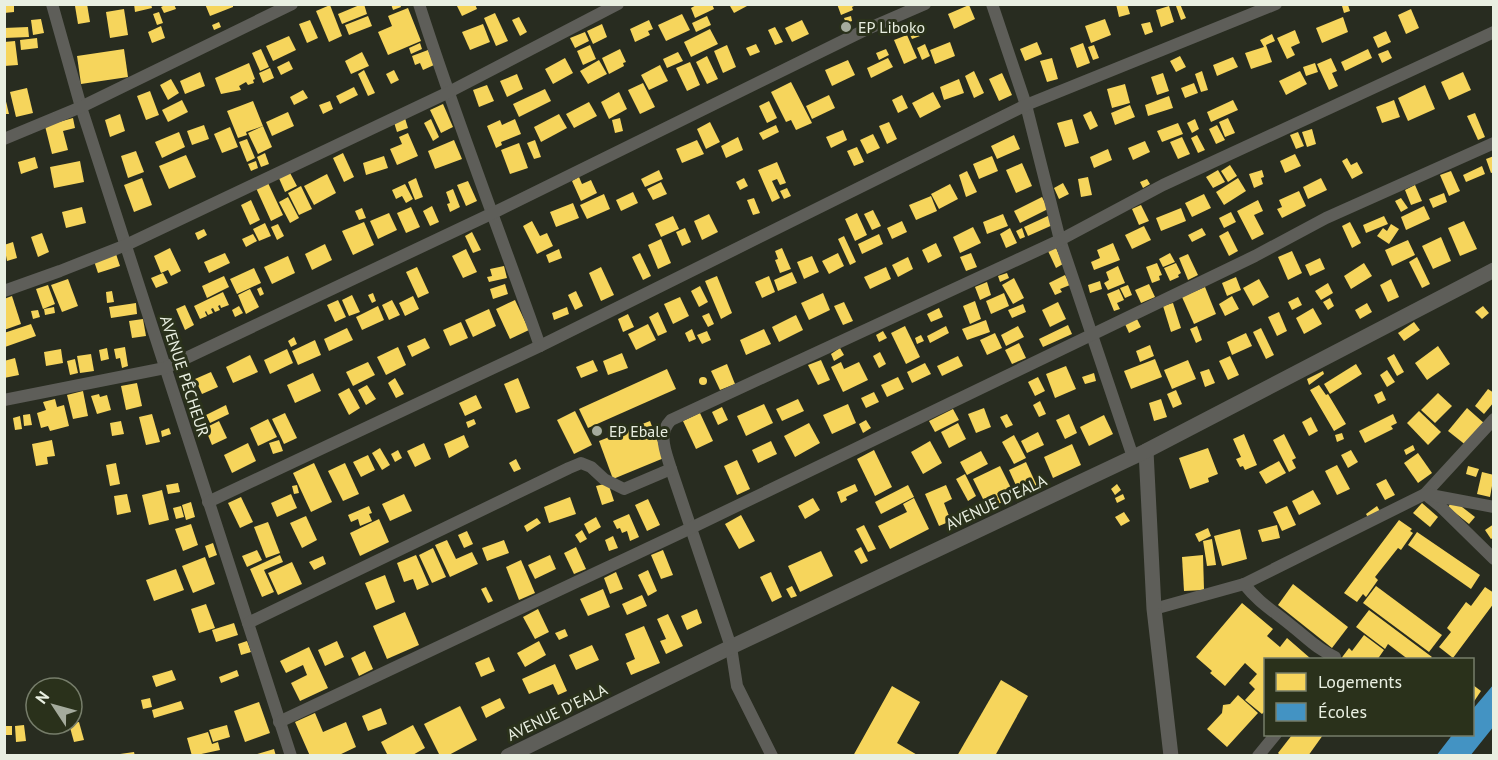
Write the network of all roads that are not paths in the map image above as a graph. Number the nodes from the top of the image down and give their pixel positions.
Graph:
1 (52, 4) edge
2 (292, 4) edge
3 (419, 4) edge
4 (618, 4) edge
5 (925, 4) edge
6 (992, 4) edge
7 (1276, 4) edge
8 (1494, 32) edge
9 (447, 93) junction
10 (1026, 105) junction
11 (81, 107) junction
12 (4, 139) edge
13 (1494, 143) edge
14 (494, 213) junction
15 (1060, 240) junction
16 (126, 245) junction
17 (1494, 270) edge
18 (4, 291) edge
19 (1092, 335) junction
20 (540, 346) junction
21 (165, 368) junction
22 (4, 400) edge
23 (1494, 418) edge
24 (1139, 454) junction
25 (671, 469) junction
26 (1425, 495) junction
27 (207, 502) junction
28 (1494, 507) edge
29 (691, 528) junction
30 (1494, 559) edge
31 (1244, 584) junction
32 (1154, 609) junction
33 (248, 623) junction
34 (731, 647) junction
35 (1334, 658) edge
36 (279, 722) junction
37 (1275, 736) edge
38 (291, 756) edge
39 (508, 756) edge
40 (772, 756) edge
41 (1171, 756) edge
42 (1258, 756) edge

1 - 11 street, AVENUE PÊCHEUR
2 - 11 street
3 - 9 street
4 - 9 street
5 - 14 street
6 - 10 street
7 - 10 street
8 - 15 street
9 - 14 street
9 - 16 street
10 - 15 street
10 - 20 street
11 - 12 street
11 - 16 street, AVENUE PÊCHEUR
13 - 19 street
14 - 20 street
14 - 21 street
15 - 19 street
15 - 25 street
16 - 18 street
16 - 21 street, AVENUE PÊCHEUR
17 - 24 street, AVENUE D'EALA
19 - 24 street
19 - 29 street
20 - 27 street
21 - 22 street
21 - 27 street, AVENUE PÊCHEUR
23 - 26 street
24 - 32 street
24 - 34 street, AVENUE D'EALA
25 - 29 street
25 - 33 street
26 - 28 street
26 - 30 street
26 - 31 street
27 - 33 street, AVENUE PÊCHEUR
29 - 34 street
29 - 36 street
31 - 32 street
31 - 35 street
32 - 41 street
33 - 36 street, AVENUE PÊCHEUR
34 - 39 street, AVENUE D'EALA
34 - 40 street
36 - 38 street, AVENUE PÊCHEUR
37 - 42 street

